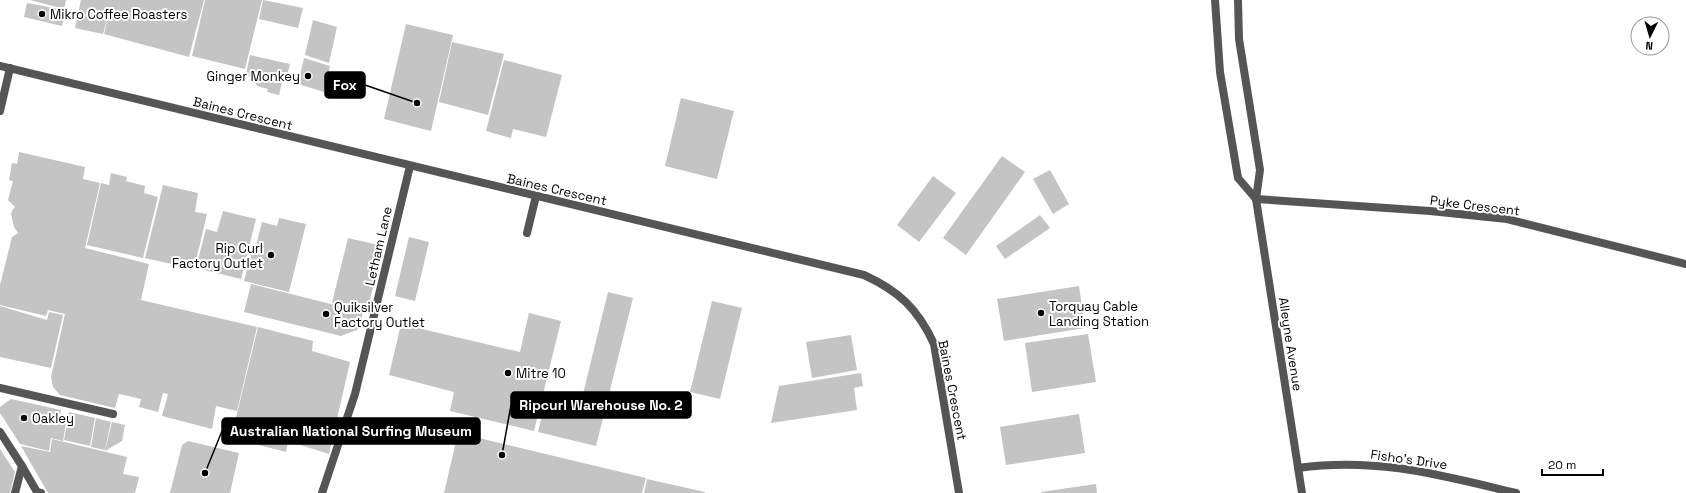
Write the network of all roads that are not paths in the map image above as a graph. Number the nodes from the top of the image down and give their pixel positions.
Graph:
1 (1215, 0) edge
2 (1238, 0) edge
3 (0, 66) edge
4 (10, 68) junction
5 (0, 111) edge
6 (410, 166) junction
7 (536, 196) junction
8 (1256, 199) junction
9 (527, 233) dead end
10 (1686, 264) edge
11 (0, 388) edge
12 (113, 414) dead end
13 (0, 432) edge
14 (22, 466) junction
15 (1298, 468) junction
16 (15, 493) edge
17 (41, 493) edge
18 (322, 493) edge
19 (959, 493) edge
20 (1302, 493) edge
21 (1516, 493) edge

1 - 8 street
2 - 8 street, Alleyne Avenue
3 - 4 street, Baines Crescent
4 - 5 street
4 - 6 street, Baines Crescent
6 - 7 street, Baines Crescent
6 - 18 street, Letham Lane
7 - 9 street
7 - 19 street, Baines Crescent
8 - 10 street, Pyke Crescent
8 - 15 street, Alleyne Avenue
11 - 12 street
13 - 14 street
14 - 16 street
14 - 17 street
15 - 20 street, Alleyne Avenue
15 - 21 street, Fisho's Drive

